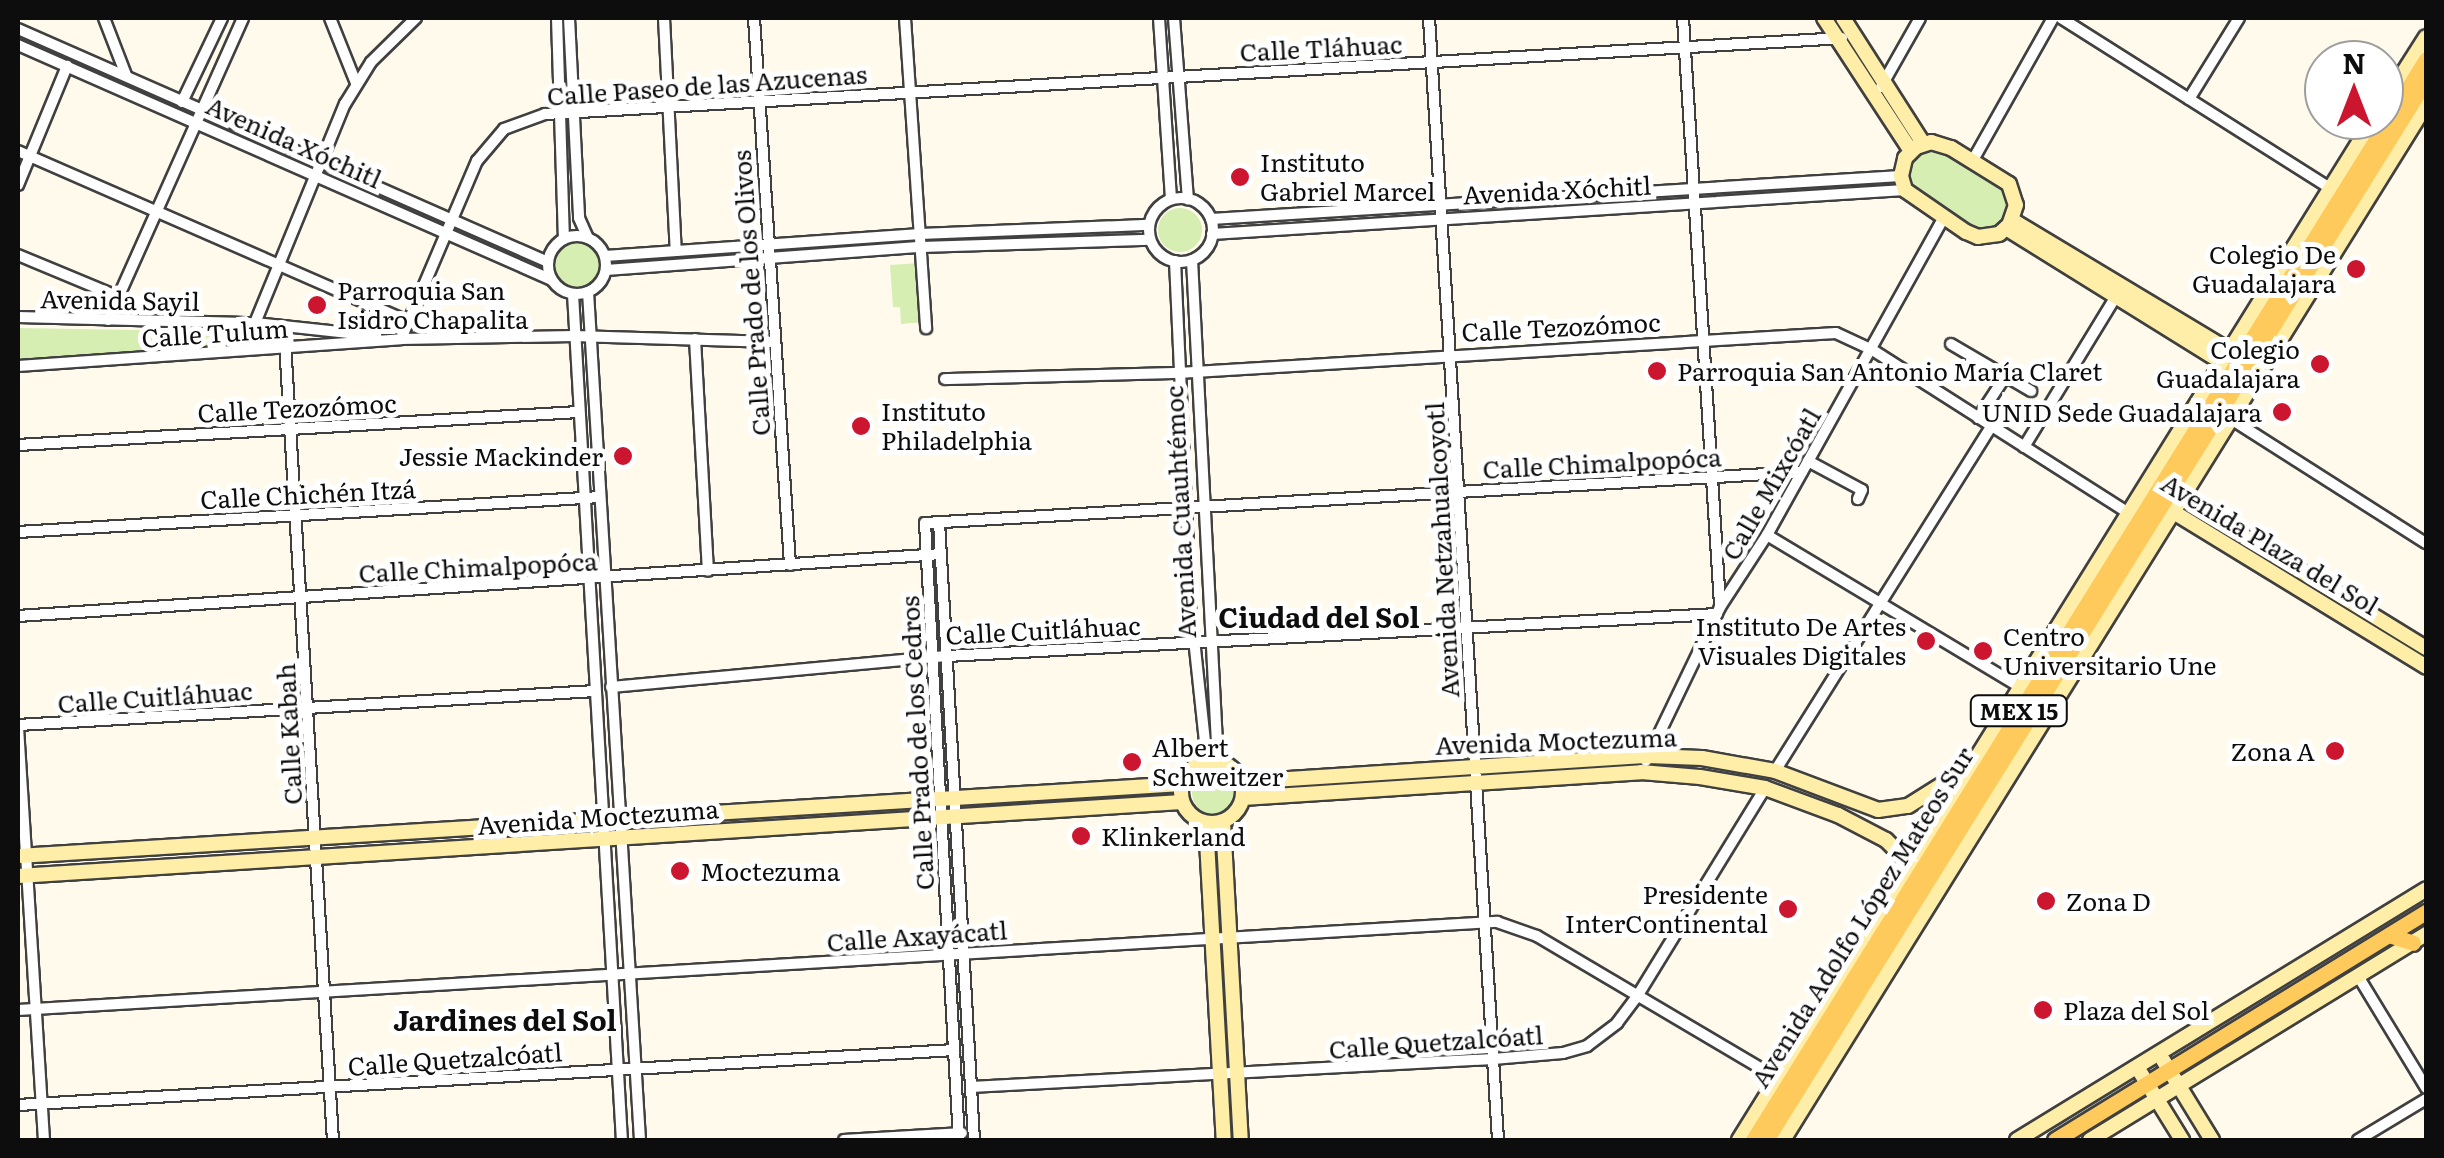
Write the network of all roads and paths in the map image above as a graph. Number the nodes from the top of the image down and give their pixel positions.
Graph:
1 (104, 18) edge
2 (220, 18) edge
3 (243, 18) edge
4 (330, 18) edge
5 (416, 18) edge
6 (557, 18) edge
7 (568, 18) edge
8 (664, 18) edge
9 (754, 18) edge
10 (906, 18) edge
11 (1158, 18) edge
12 (1174, 18) edge
13 (1429, 18) edge
14 (1683, 18) edge
15 (1824, 18) edge
16 (1920, 18) edge
17 (2053, 18) edge
18 (2061, 18) edge
19 (2239, 18) edge
20 (18, 29) edge
21 (1845, 30) edge
22 (2426, 37) edge
23 (18, 45) edge
24 (1684, 47) junction
25 (2426, 59) edge
26 (1432, 61) junction
27 (67, 66) junction
28 (2404, 71) edge
29 (126, 75) junction
30 (1178, 76) junction
31 (1162, 77) junction
32 (2426, 80) edge
33 (1884, 82) junction
34 (356, 83) junction
35 (910, 92) junction
36 (1876, 97) junction
37 (2189, 99) junction
38 (182, 100) junction
39 (758, 102) junction
40 (2426, 105) edge
41 (670, 107) junction
42 (200, 108) junction
43 (568, 111) junction
44 (177, 113) junction
45 (194, 121) junction
46 (2360, 140) edge
47 (1917, 147) junction
48 (18, 151) edge
49 (30, 156) junction
50 (1973, 160) junction
51 (323, 161) junction
52 (318, 175) junction
53 (1903, 183) junction
54 (18, 185) edge
55 (1693, 188) junction
56 (2330, 188) junction
57 (1171, 199) junction
58 (1188, 199) junction
59 (1441, 202) junction
60 (1694, 202) junction
61 (156, 210) junction
62 (452, 217) junction
63 (1442, 217) junction
64 (1210, 218) junction
65 (1943, 219) junction
66 (2009, 224) junction
67 (1149, 225) junction
68 (446, 230) junction
69 (920, 234) junction
70 (1212, 234) junction
71 (588, 238) junction
72 (564, 239) junction
73 (1150, 240) junction
74 (767, 244) junction
75 (921, 246) junction
76 (676, 249) junction
77 (18, 255) edge
78 (605, 256) junction
79 (768, 258) junction
80 (1192, 260) junction
81 (1176, 261) junction
82 (548, 262) junction
83 (677, 263) junction
84 (281, 265) junction
85 (606, 270) junction
86 (552, 280) junction
87 (588, 292) junction
88 (573, 294) junction
89 (118, 296) junction
90 (2116, 296) junction
91 (2136, 302) junction
92 (18, 318) edge
93 (108, 320) junction
94 (408, 320) junction
95 (255, 323) junction
96 (284, 326) junction
97 (926, 328) dead end
98 (574, 336) junction
99 (590, 336) junction
100 (402, 338) junction
101 (694, 338) junction
102 (1702, 339) junction
103 (774, 342) junction
104 (1951, 344) dead end
105 (1872, 348) junction
106 (286, 349) junction
107 (1450, 354) junction
108 (18, 366) edge
109 (2242, 366) junction
110 (1178, 372) junction
111 (1195, 372) junction
112 (2005, 376) junction
113 (945, 379) dead end
114 (2031, 391) dead end
115 (579, 412) junction
116 (1978, 418) junction
117 (2231, 420) junction
118 (1991, 427) junction
119 (290, 428) junction
120 (18, 445) edge
121 (2024, 447) junction
122 (1808, 461) junction
123 (1802, 472) junction
124 (1710, 476) junction
125 (1459, 492) junction
126 (600, 497) junction
127 (584, 498) junction
128 (2182, 498) junction
129 (1858, 499) dead end
130 (2157, 502) junction
131 (1202, 508) junction
132 (1186, 509) junction
133 (2128, 512) junction
134 (296, 515) junction
135 (938, 522) junction
136 (926, 523) joint
137 (18, 532) edge
138 (1767, 536) junction
139 (2426, 543) edge
140 (928, 554) junction
141 (941, 554) junction
142 (790, 565) junction
143 (708, 571) junction
144 (605, 579) junction
145 (588, 580) junction
146 (300, 597) junction
147 (1880, 603) junction
148 (1718, 610) junction
149 (18, 616) edge
150 (1467, 626) junction
151 (1194, 641) junction
152 (1210, 641) junction
153 (2426, 648) edge
154 (947, 656) junction
155 (934, 657) junction
156 (2426, 667) edge
157 (611, 686) junction
158 (2020, 687) junction
159 (595, 691) junction
160 (307, 707) junction
161 (18, 726) edge
162 (1648, 756) junction
163 (1213, 761) junction
164 (1973, 765) junction
165 (1476, 766) junction
166 (1775, 771) junction
167 (1641, 772) junction
168 (1242, 782) junction
169 (1476, 783) junction
170 (1182, 784) junction
171 (1764, 788) junction
172 (947, 797) junction
173 (1243, 798) junction
174 (1182, 802) junction
175 (948, 814) junction
176 (611, 821) junction
177 (1206, 822) junction
178 (1223, 822) junction
179 (315, 840) junction
180 (613, 840) junction
181 (22, 856) edge
182 (316, 858) junction
183 (23, 876) edge
184 (1925, 876) junction
185 (2426, 890) edge
186 (2426, 912) edge
187 (1485, 922) junction
188 (2389, 935) junction
189 (1228, 936) junction
190 (1210, 937) junction
191 (2420, 938) edge
192 (964, 953) junction
193 (948, 954) junction
194 (613, 974) junction
195 (630, 974) junction
196 (2358, 976) junction
197 (324, 991) junction
198 (1636, 998) junction
199 (36, 1009) junction
200 (18, 1010) edge
201 (954, 1050) junction
202 (2159, 1054) junction
203 (1493, 1059) junction
204 (2137, 1067) junction
205 (636, 1068) junction
206 (618, 1069) junction
207 (2169, 1070) junction
208 (1237, 1074) junction
209 (1220, 1075) junction
210 (1777, 1078) junction
211 (2148, 1084) junction
212 (2179, 1086) junction
213 (330, 1087) junction
214 (971, 1087) junction
215 (2426, 1088) edge
216 (2157, 1099) junction
217 (2426, 1099) edge
218 (41, 1104) junction
219 (18, 1105) edge
220 (974, 1136) edge
221 (958, 1137) edge
222 (44, 1140) edge
223 (334, 1140) edge
224 (622, 1140) edge
225 (640, 1140) edge
226 (844, 1140) edge
227 (1224, 1140) edge
228 (1241, 1140) edge
229 (1498, 1140) edge
230 (1738, 1140) edge
231 (1753, 1140) edge
232 (1766, 1140) edge
233 (1783, 1140) edge
234 (2017, 1140) edge
235 (2056, 1140) edge
236 (2090, 1140) edge
237 (2182, 1140) edge
238 (2212, 1140) edge
239 (2358, 1140) edge

1 - 29 street
2 - 38 street
3 - 42 street
4 - 34 street
5 - 34 street
6 - 43 street
7 - 43 street
8 - 41 street
9 - 39 street, Calle Prado de los Olivos
10 - 35 street
11 - 31 street
12 - 30 street
13 - 26 street, Avenida Netzahualcoyotl
14 - 24 street
15 - 21 street
16 - 33 street
17 - 50 street
18 - 37 street
19 - 37 street
20 - 29 street, Avenida Xóchitl
21 - 24 street, Calle Tláhuac
21 - 33 street
21 - 36 street
22 - 28 street
23 - 27 street, Avenida Xóchitl
24 - 26 street, Calle Tláhuac
24 - 55 street
25 - 109 main road, Avenida Adolfo López Mateos Sur / MEX 15
26 - 30 street, Calle Tláhuac
26 - 59 street, Avenida Netzahualcoyotl
27 - 44 street, Avenida Xóchitl
27 - 49 street
29 - 38 street, Avenida Xóchitl
30 - 31 street, Calle Tláhuac
30 - 58 street
31 - 35 street, Calle Tláhuac
31 - 57 street
32 - 109 main road, Avenida Adolfo López Mateos Sur / MEX 15
33 - 36 street
33 - 47 street
34 - 51 street
35 - 39 street, Calle Paseo de las Azucenas
35 - 69 street
36 - 47 street
37 - 56 street
38 - 42 street, Avenida Xóchitl
38 - 44 street
39 - 41 street, Calle Paseo de las Azucenas
39 - 74 street, Calle Prado de los Olivos
40 - 109 street
41 - 43 street, Calle Paseo de las Azucenas
41 - 76 street
42 - 45 street
42 - 51 street, Avenida Xóchitl
43 - 62 street, Calle Paseo de las Azucenas
43 - 71 street
43 - 72 street
44 - 45 street, Avenida Xóchitl
45 - 52 street, Avenida Xóchitl
45 - 61 street
46 - 56 street
47 - 50 street
47 - 53 street
48 - 49 street
49 - 54 street
49 - 61 street
50 - 66 street
51 - 52 street
51 - 62 street, Avenida Xóchitl
52 - 68 street, Avenida Xóchitl
52 - 84 street
53 - 55 street, Avenida Xóchitl
53 - 60 street, Avenida Xóchitl
53 - 65 street
55 - 59 street, Avenida Xóchitl
55 - 60 street
56 - 109 street
57 - 58 street
57 - 67 street
58 - 64 street
59 - 63 street, Avenida Netzahualcoyotl
59 - 64 street, Avenida Xóchitl
60 - 63 street, Avenida Xóchitl
60 - 102 street
61 - 84 street
61 - 89 street
62 - 68 street, Calle Paseo de las Azucenas
62 - 82 street, Avenida Xóchitl
63 - 70 street, Avenida Xóchitl
63 - 107 street, Avenida Netzahualcoyotl
64 - 70 street
65 - 66 street
65 - 105 street, Calle Mixcóatl
66 - 90 street
66 - 91 street
67 - 69 street
67 - 73 street
68 - 86 street, Avenida Xóchitl
68 - 94 street, Calle Paseo de las Azucenas
69 - 74 street
69 - 75 street
70 - 80 street
71 - 72 street
71 - 78 street
72 - 82 street
73 - 75 street
73 - 81 street
74 - 76 street
74 - 79 street, Calle Prado de los Olivos
75 - 79 street
75 - 97 street
76 - 78 street
76 - 83 street
77 - 89 street
78 - 85 street
79 - 83 street
79 - 103 street, Calle Prado de los Olivos
80 - 81 street
80 - 111 street, Avenida Cuauhtémoc
81 - 110 street, Avenida Cuauhtémoc
82 - 86 street
83 - 85 street
84 - 94 street
84 - 95 street
85 - 87 street
86 - 88 street
87 - 88 street
87 - 99 street
88 - 98 street
89 - 93 street
90 - 91 street
90 - 121 street
91 - 109 street
92 - 93 street, Avenida Sayil
93 - 95 street, Avenida Sayil
94 - 100 street, Calle Paseo de las Azucenas
95 - 96 street, Avenida Sayil
96 - 100 street, Avenida Sayil
96 - 106 street, Calle Kabah
98 - 99 street, Calle Tulum
98 - 100 street, Calle Tulum
98 - 115 street
99 - 101 street, Calle Tulum
99 - 126 street
100 - 106 street, Calle Tulum
101 - 103 street, Calle Tulum
101 - 143 street
102 - 105 street, Calle Tezozómoc
102 - 107 street, Calle Tezozómoc
102 - 124 street
103 - 142 street, Calle Prado de los Olivos
104 - 112 street
105 - 116 street, Calle Tezozómoc
105 - 122 street, Calle Mixcóatl
106 - 108 street, Calle Tulum
106 - 119 street, Calle Kabah
107 - 111 street, Calle Tezozómoc
107 - 125 street, Avenida Netzahualcoyotl
109 - 117 street
109 - 130 main road, Avenida Adolfo López Mateos Sur / MEX 15
110 - 111 street, Calle Tezozómoc
110 - 113 street, Calle Tezozómoc
110 - 132 street, Avenida Cuauhtémoc
111 - 131 street, Avenida Cuauhtémoc
112 - 114 street
112 - 116 street
115 - 119 street, Calle Tezozómoc
115 - 127 street
116 - 118 street, Calle Tezozómoc
117 - 128 street
117 - 139 street
118 - 121 street, Calle Tezozómoc
118 - 147 street
119 - 120 street, Calle Tezozómoc
119 - 134 street, Calle Kabah
121 - 133 street, Calle Tezozómoc
122 - 123 street, Calle Mixcóatl
122 - 129 street
123 - 124 street, Calle Chimalpopóca
123 - 138 street, Calle Mixcóatl
124 - 125 street, Calle Chimalpopóca
124 - 148 street
125 - 131 street, Calle Chimalpopóca
125 - 150 street, Avenida Netzahualcoyotl
126 - 127 street, Calle Chichén Itzá
126 - 144 street
127 - 134 street, Calle Chichén Itzá
127 - 145 street
128 - 130 street
128 - 153 street, Avenida Plaza del Sol
130 - 133 street
130 - 156 street, Avenida Plaza del Sol
130 - 184 main road, Avenida Adolfo López Mateos Sur / MEX 15
131 - 132 street, Calle Chimalpopóca
131 - 152 street, Avenida Cuauhtémoc
132 - 135 street, Calle Chimalpopóca
132 - 151 street, Avenida Cuauhtémoc
133 - 158 street
134 - 137 street, Calle Chichén Itzá
134 - 146 street, Calle Kabah
135 - 136 street, Calle Chimalpopóca
135 - 141 street, Calle Prado de los Cedros
136 - 140 street, Calle Prado de los Cedros
138 - 147 street
138 - 148 street, Calle Mixcóatl
140 - 141 street, Calle Chimalpopóca
140 - 142 street, Calle Chimalpopóca
140 - 155 street, Calle Prado de los Cedros
141 - 154 street, Calle Prado de los Cedros
142 - 143 street, Calle Chimalpopóca
143 - 144 street, Calle Chimalpopóca
144 - 145 street, Calle Chimalpopóca
144 - 157 street
145 - 146 street, Calle Chimalpopóca
145 - 159 street
146 - 149 street, Calle Chimalpopóca
146 - 160 street, Calle Kabah
147 - 158 street
147 - 166 street
148 - 150 street, Calle Cuitláhuac
148 - 162 street, Calle Mixcóatl
150 - 152 street, Calle Cuitláhuac
150 - 165 street, Avenida Netzahualcoyotl
151 - 152 street, Calle Cuitláhuac
151 - 154 street, Calle Cuitláhuac
151 - 163 street, Avenida Cuauhtémoc
152 - 163 street, Avenida Cuauhtémoc
154 - 155 street, Calle Cuitláhuac
154 - 172 street, Calle Prado de los Cedros
155 - 157 street, Calle Cuitláhuac
155 - 172 street, Calle Prado de los Cedros
157 - 176 street
158 - 164 street
159 - 160 street, Calle Cuitláhuac
159 - 176 street
160 - 161 street, Calle Cuitláhuac
160 - 179 street, Calle Kabah
161 - 181 street
162 - 165 street, Avenida Moctezuma
162 - 166 street, Avenida Moctezuma
162 - 167 street, Calle Mixcóatl
163 - 168 street
163 - 170 street
164 - 166 street, Avenida Moctezuma
164 - 184 street
165 - 168 street, Avenida Moctezuma
165 - 169 street, Avenida Netzahualcoyotl
167 - 169 street, Avenida Moctezuma
167 - 171 street, Avenida Moctezuma
168 - 173 street
169 - 173 street, Avenida Moctezuma
169 - 187 street, Avenida Netzahualcoyotl
170 - 172 street, Avenida Moctezuma
170 - 174 street
171 - 184 street, Avenida Moctezuma
171 - 198 street, Calle Quetzalcóatl
172 - 175 street, Calle Prado de los Cedros
172 - 176 street, Avenida Moctezuma
173 - 178 street
174 - 175 street, Avenida Moctezuma
174 - 177 street
175 - 180 street, Avenida Moctezuma
175 - 192 street, Calle Prado de los Cedros
175 - 193 street, Calle Prado de los Cedros
176 - 179 street, Avenida Moctezuma
176 - 180 street
177 - 178 street
177 - 190 street
178 - 189 street
179 - 181 street, Avenida Moctezuma
179 - 182 street, Calle Kabah
180 - 182 street, Avenida Moctezuma
180 - 194 street
180 - 195 street
181 - 183 street
182 - 183 street, Avenida Moctezuma
182 - 197 street, Calle Kabah
183 - 199 street
184 - 210 street
184 - 231 main road, Avenida Adolfo López Mateos Sur / MEX 15
184 - 232 main road, Avenida Adolfo López Mateos Sur / MEX 15
184 - 233 street
185 - 202 street
186 - 188 main road
187 - 189 street, Calle Axayácatl
187 - 198 street, Calle Axayácatl
187 - 203 street, Avenida Netzahualcoyotl
188 - 191 main road
188 - 207 main road
189 - 190 street, Calle Axayácatl
189 - 208 street
190 - 192 street, Calle Axayácatl
190 - 209 street
191 - 196 street
192 - 193 street, Calle Axayácatl
192 - 214 street, Calle Prado de los Cedros
193 - 195 street, Calle Axayácatl
193 - 201 street, Calle Prado de los Cedros
194 - 195 street, Calle Axayácatl
194 - 197 street, Calle Axayácatl
194 - 206 street
195 - 205 street
196 - 212 street
196 - 215 street
197 - 199 street, Calle Axayácatl
197 - 213 street, Calle Kabah
198 - 203 street, Calle Quetzalcóatl
198 - 210 street, Calle Axayácatl
199 - 200 street, Calle Axayácatl
199 - 218 street
201 - 205 street, Calle Quetzalcóatl
201 - 221 street, Calle Prado de los Cedros
202 - 204 street
202 - 207 street
203 - 208 street, Calle Quetzalcóatl
203 - 229 street, Avenida Netzahualcoyotl
204 - 211 street
204 - 234 street
205 - 206 street, Calle Quetzalcóatl
205 - 225 street
206 - 213 street, Calle Quetzalcóatl
206 - 224 street
207 - 211 main road
207 - 212 street
208 - 209 street, Calle Quetzalcóatl
208 - 228 street
209 - 214 street, Calle Quetzalcóatl
209 - 227 street
210 - 230 street
211 - 216 street
211 - 235 main road
212 - 216 street
212 - 238 street
213 - 218 street, Calle Quetzalcóatl
213 - 223 street, Calle Kabah
214 - 220 street, Calle Prado de los Cedros
216 - 236 street
216 - 237 street
217 - 239 street
218 - 219 street, Calle Quetzalcóatl
218 - 222 street
220 - 221 street
221 - 226 street

